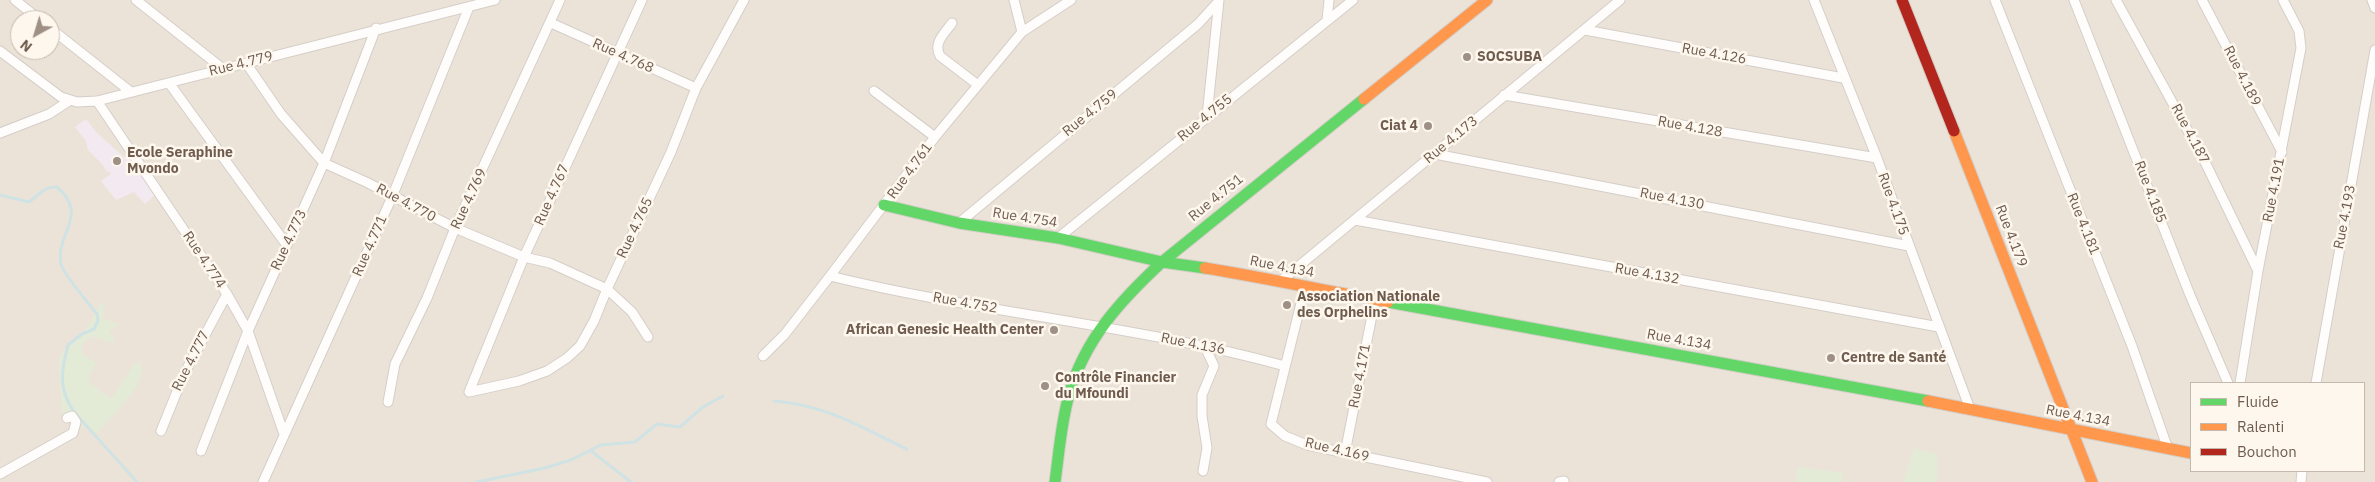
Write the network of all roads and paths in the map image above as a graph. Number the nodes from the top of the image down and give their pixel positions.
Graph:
1 (15, 0) edge
2 (136, 0) edge
3 (495, 0) edge
4 (560, 0) edge
5 (642, 0) edge
6 (744, 0) edge
7 (1014, 0) edge
8 (1071, 0) edge
9 (1219, 0) edge
10 (1329, 0) edge
11 (1352, 0) edge
12 (1487, 0) edge
13 (1620, 0) edge
14 (1814, 0) edge
15 (1902, 0) edge
16 (1995, 0) edge
17 (2074, 0) edge
18 (2116, 0) edge
19 (2202, 0) edge
20 (2283, 0) edge
21 (2372, 0) edge
22 (469, 7) junction
23 (2375, 8) edge
24 (28, 10) edge
25 (1327, 20) junction
26 (551, 23) junction
27 (952, 23) dead end
28 (376, 28) junction
29 (1585, 30) junction
30 (1022, 32) junction
31 (60, 36) edge
32 (2375, 50) edge
33 (0, 51) edge
34 (617, 53) junction
35 (246, 63) junction
36 (222, 68) junction
37 (1843, 78) junction
38 (169, 83) junction
39 (978, 85) junction
40 (696, 88) junction
41 (874, 91) dead end
42 (131, 92) junction
43 (1504, 95) junction
44 (69, 101) junction
45 (97, 101) junction
46 (1207, 116) junction
47 (0, 133) edge
48 (935, 136) junction
49 (2282, 152) junction
50 (1435, 154) junction
51 (1877, 158) junction
52 (324, 163) junction
53 (392, 197) junction
54 (884, 205) junction
55 (1355, 220) junction
56 (959, 223) junction
57 (455, 228) junction
58 (1058, 238) junction
59 (286, 244) junction
60 (1909, 246) junction
61 (524, 257) junction
62 (1162, 262) junction
63 (2258, 272) junction
64 (830, 276) junction
65 (1282, 280) junction
66 (1304, 287) junction
67 (607, 289) junction
68 (227, 294) junction
69 (1374, 300) junction
70 (1101, 326) junction
71 (1939, 327) junction
72 (248, 331) junction
73 (648, 337) dead end
74 (1205, 347) junction
75 (763, 356) dead end
76 (1285, 366) junction
77 (2228, 382) edge
78 (2240, 382) edge
79 (2316, 382) edge
80 (469, 392) joint
81 (388, 402) dead end
82 (1970, 409) junction
83 (68, 418) dead end
84 (160, 431) dead end
85 (2074, 431) junction
86 (284, 434) junction
87 (2168, 449) junction
88 (201, 451) dead end
89 (1345, 453) junction
90 (2190, 453) edge
91 (1203, 471) dead end
92 (0, 474) edge
93 (263, 482) edge
94 (1054, 482) edge
95 (1487, 482) edge
96 (2092, 482) edge

1 - 24 street
2 - 36 street
3 - 22 street, Rue 4.779
4 - 26 street, Rue 4.769
5 - 34 street, Rue 4.767
6 - 40 street, Rue 4.765
7 - 30 street
8 - 30 street, Rue 4.761
9 - 46 street
9 - 56 street, Rue 4.759
10 - 25 street
11 - 25 street, Rue 4.755
12 - 62 street, Rue 4.751
13 - 29 street, Rue 4.173
14 - 37 street, Rue 4.175
15 - 85 street, Rue 4.179
16 - 87 street, Rue 4.181
17 - 77 street, Rue 4.185
18 - 63 street, Rue 4.187
19 - 49 street, Rue 4.189
20 - 49 street, Rue 4.191
21 - 23 street
22 - 28 street, Rue 4.779
22 - 53 street, Rue 4.771
25 - 46 street, Rue 4.755
26 - 34 street, Rue 4.768
26 - 57 street, Rue 4.769
27 - 39 street
28 - 35 street, Rue 4.779
28 - 52 street, Rue 4.773
29 - 37 street, Rue 4.126
29 - 43 street, Rue 4.173
30 - 39 street, Rue 4.761
31 - 42 street
32 - 79 street, Rue 4.193
33 - 44 street
34 - 40 street, Rue 4.768
34 - 61 street, Rue 4.767
35 - 36 street, Rue 4.779
35 - 52 street, Rue 4.770
36 - 38 street, Rue 4.779
37 - 51 street, Rue 4.175
38 - 42 street, Rue 4.779
38 - 59 street
39 - 48 street, Rue 4.761
40 - 67 street, Rue 4.765
41 - 48 street
42 - 45 street, Rue 4.779
43 - 50 street, Rue 4.173
43 - 51 street, Rue 4.128
44 - 45 street, Rue 4.779
44 - 47 street
45 - 68 street, Rue 4.774
46 - 58 street, Rue 4.755
48 - 54 street, Rue 4.761
49 - 63 street, Rue 4.191
50 - 55 street, Rue 4.173
50 - 60 street, Rue 4.130
51 - 60 street, Rue 4.175
52 - 53 street, Rue 4.770
52 - 59 street, Rue 4.773
53 - 57 street, Rue 4.770
53 - 86 street, Rue 4.771
54 - 56 street, Rue 4.754
54 - 64 street, Rue 4.761
55 - 65 street, Rue 4.173
55 - 71 street, Rue 4.132
56 - 58 street, Rue 4.754
57 - 61 street, Rue 4.770
57 - 81 street, Rue 4.769
58 - 62 street, Rue 4.754
59 - 72 street, Rue 4.773
60 - 71 street, Rue 4.175
61 - 67 street, Rue 4.770
61 - 80 street, Rue 4.767
62 - 65 street, Rue 4.134
62 - 70 street, Rue 4.751
63 - 78 street, Rue 4.191
64 - 70 street, Rue 4.752
64 - 75 street, Rue 4.761
65 - 66 street, Rue 4.134
66 - 69 street, Rue 4.134
66 - 76 street, Rue 4.169
67 - 73 street, Rue 4.770
67 - 80 street, Rue 4.765
68 - 72 street, Rue 4.774
68 - 84 street, Rue 4.777
69 - 82 street, Rue 4.134
69 - 89 street, Rue 4.171
70 - 74 street, Rue 4.136
70 - 94 street, Rue 4.751
71 - 82 street, Rue 4.175
72 - 86 street, Rue 4.774
72 - 88 street, Rue 4.773
74 - 76 street, Rue 4.136
74 - 91 street
76 - 89 street, Rue 4.169
82 - 85 street, Rue 4.134
83 - 92 street
85 - 87 street, Rue 4.134
85 - 96 street, Rue 4.179
86 - 93 street, Rue 4.771
87 - 90 street, Rue 4.134
89 - 95 street, Rue 4.169

